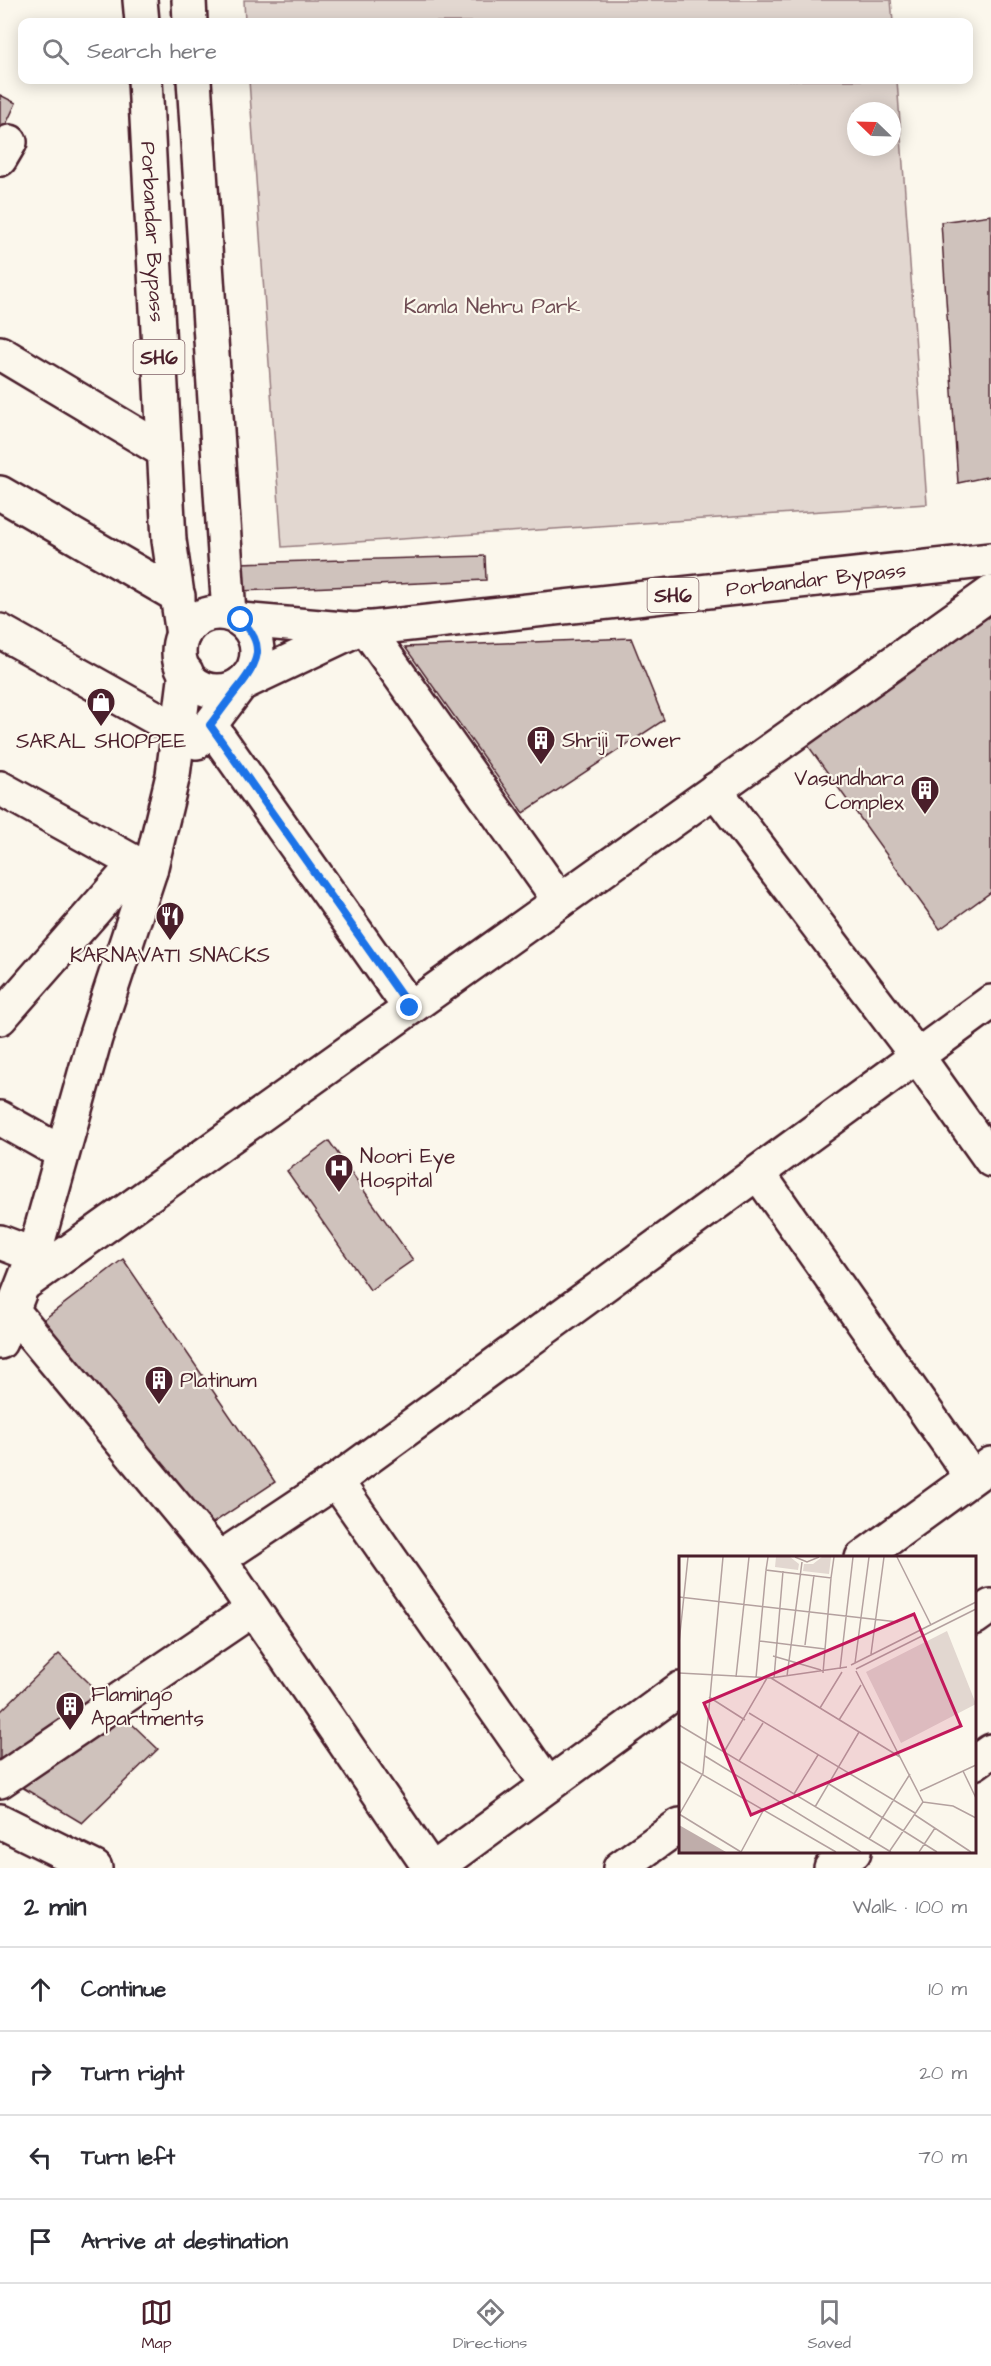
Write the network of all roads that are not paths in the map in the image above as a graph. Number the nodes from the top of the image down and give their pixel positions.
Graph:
1 (140, 0) edge
2 (189, 0) edge
3 (142, 18) edge
4 (190, 18) edge
5 (145, 84) edge
6 (194, 84) edge
7 (0, 353) edge
8 (165, 451) junction
9 (0, 493) edge
10 (991, 560) edge
11 (991, 593) edge
12 (178, 596) junction
13 (235, 617) junction
14 (360, 629) junction
15 (0, 631) edge
16 (183, 635) junction
17 (186, 672) junction
18 (241, 684) junction
19 (195, 728) junction
20 (0, 788) edge
21 (715, 790) junction
22 (143, 867) junction
23 (560, 901) junction
24 (991, 1002) edge
25 (410, 1008) junction
26 (0, 1018) edge
27 (917, 1056) junction
28 (0, 1118) edge
29 (62, 1153) junction
30 (991, 1160) edge
31 (758, 1173) junction
32 (0, 1242) edge
33 (24, 1283) junction
34 (0, 1342) edge
35 (982, 1470) edge
36 (336, 1481) junction
37 (863, 1556) edge
38 (219, 1559) junction
39 (991, 1606) edge
40 (253, 1609) junction
41 (976, 1617) edge
42 (679, 1690) edge
43 (991, 1751) edge
44 (976, 1762) edge
45 (0, 1781) edge
46 (548, 1785) junction
47 (0, 1821) edge
48 (679, 1826) edge
49 (851, 1853) edge
50 (95, 1868) edge
51 (432, 1868) edge
52 (620, 1868) edge
53 (831, 1868) edge

1 - 3 street
2 - 4 street
5 - 8 street, Porbandar Bypass / SH6
6 - 13 street, SH6
7 - 8 street
8 - 12 street, Porbandar Bypass / SH6
9 - 12 street
10 - 14 street, Porbandar Bypass / SH6
11 - 21 street
12 - 16 street, Porbandar Bypass / SH6
13 - 14 street, SH6
13 - 16 street, SH6
13 - 18 street, SH6
14 - 18 street, SH6
14 - 23 street
15 - 19 street
16 - 17 street, SH6
17 - 18 street, SH6
17 - 19 street
18 - 19 street
19 - 22 street
19 - 25 street
20 - 22 street
21 - 23 street
21 - 27 street
22 - 26 street
22 - 29 street
23 - 25 street
24 - 27 street
25 - 33 street
27 - 30 street
27 - 31 street
28 - 29 street
29 - 33 street
31 - 35 street
31 - 36 street
32 - 33 street
33 - 34 street
33 - 38 street
35 - 37 street
36 - 38 street
36 - 46 street
38 - 40 street
39 - 41 street
40 - 45 street
40 - 51 street
42 - 46 street
43 - 44 street
46 - 51 street
47 - 50 street
48 - 52 street
49 - 53 street

